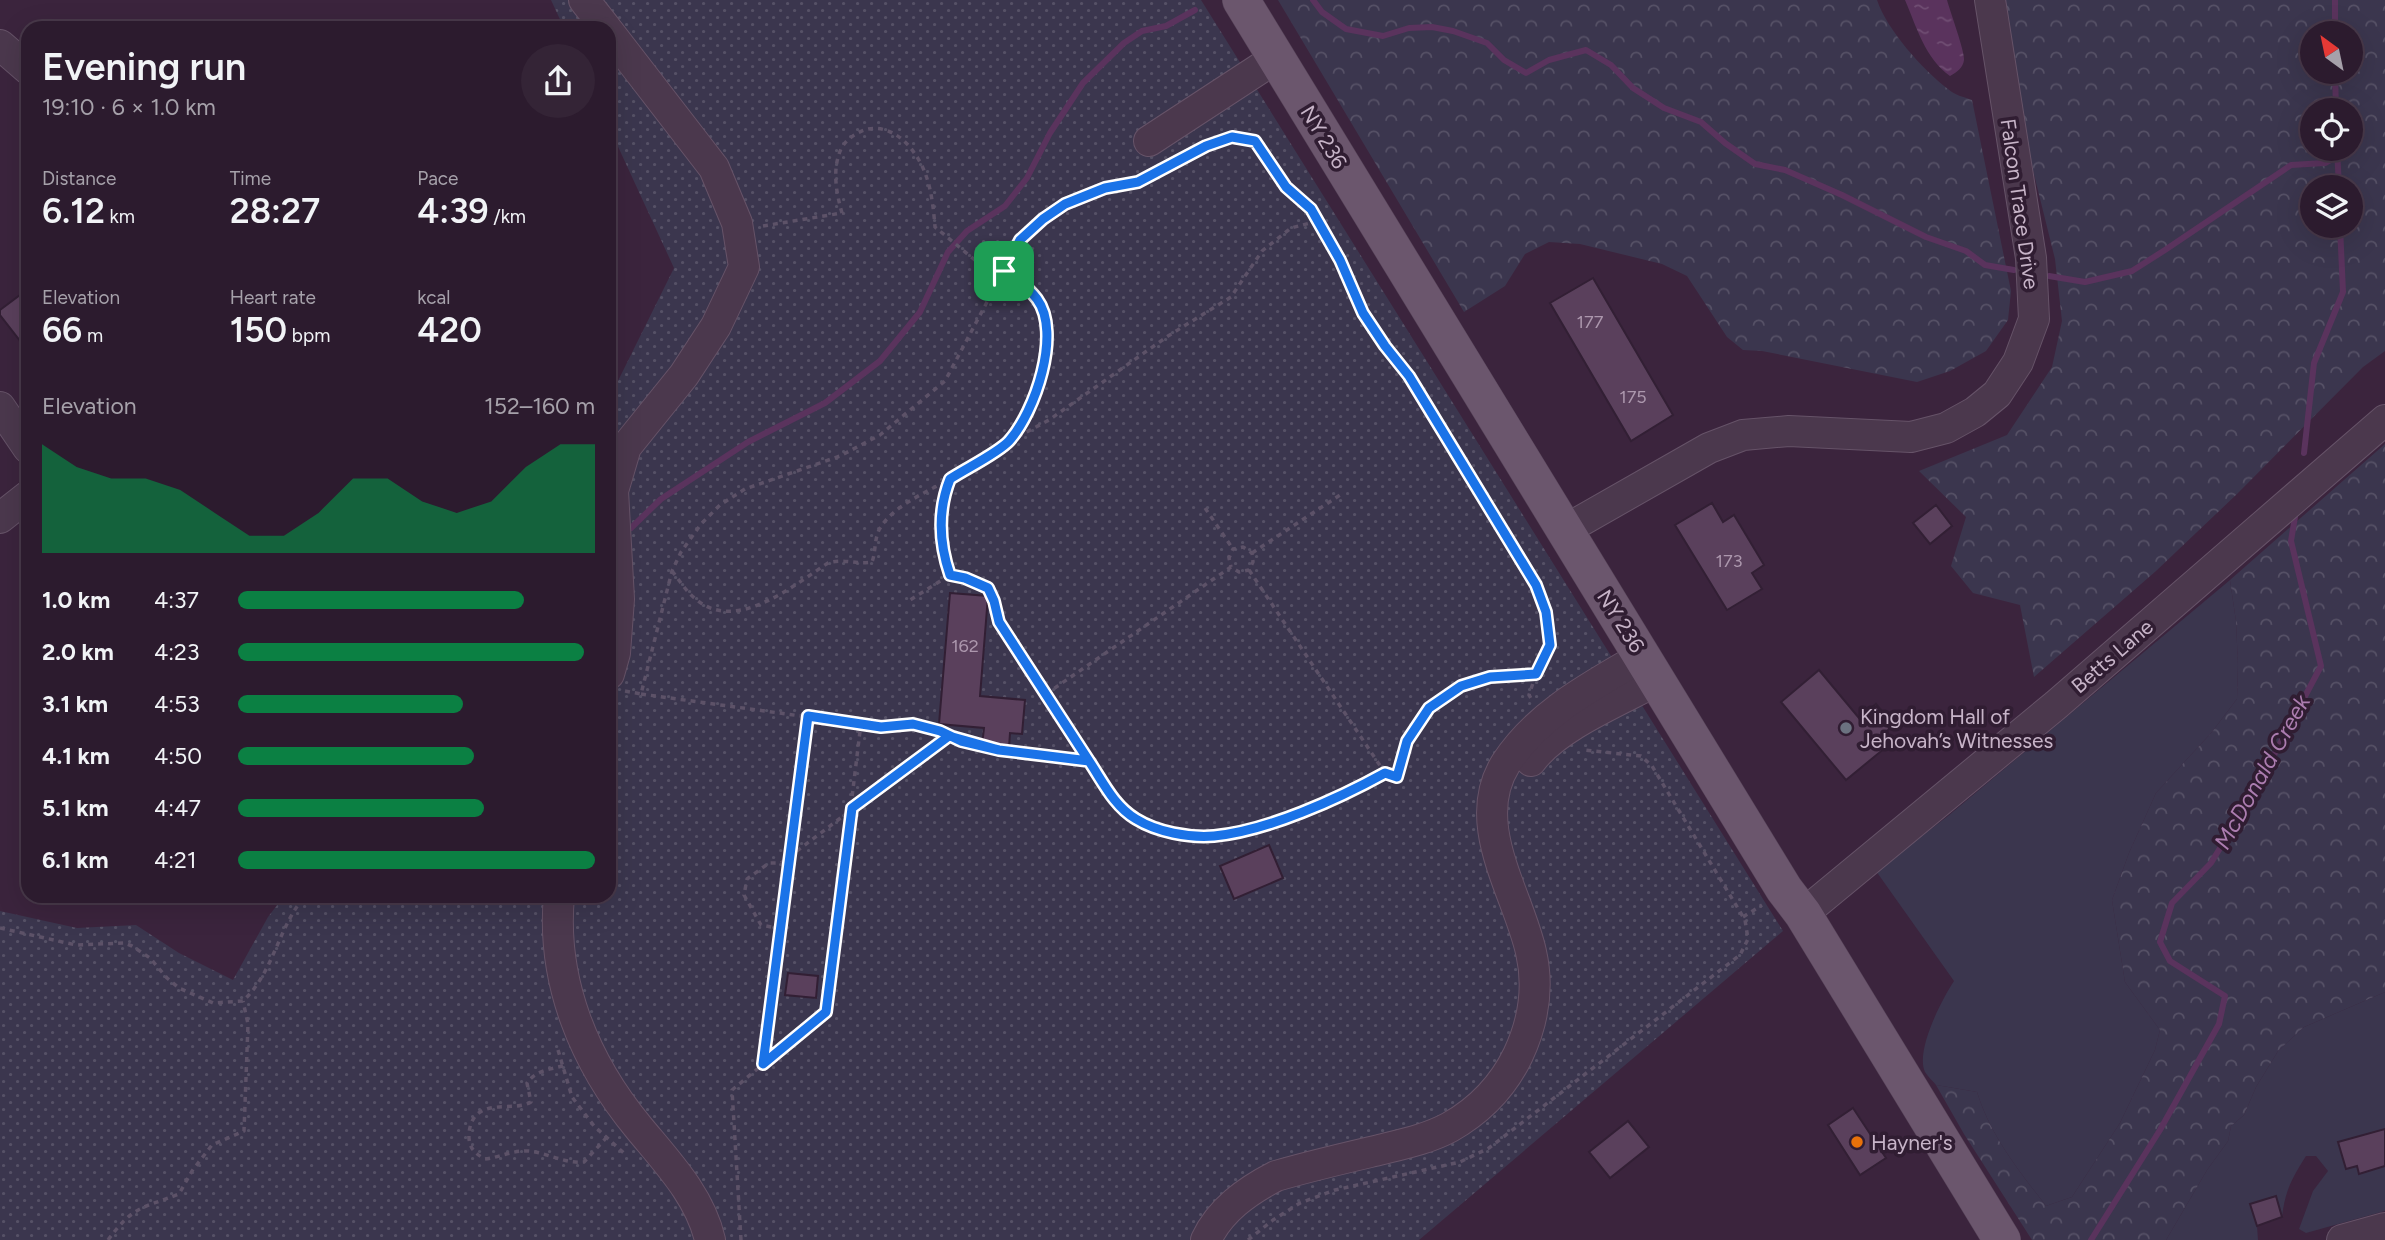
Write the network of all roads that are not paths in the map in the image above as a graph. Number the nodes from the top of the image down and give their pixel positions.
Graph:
1 (584, 0) edge
2 (1241, 0) edge
3 (1990, 0) edge
4 (600, 21) edge
5 (616, 41) edge
6 (0, 46) edge
7 (1276, 58) junction
8 (21, 63) edge
9 (1149, 141) dead end
10 (0, 407) edge
11 (2385, 420) edge
12 (21, 438) edge
13 (617, 442) edge
14 (21, 502) edge
15 (0, 519) edge
16 (1565, 530) junction
17 (616, 545) edge
18 (616, 640) edge
19 (1650, 668) junction
20 (559, 903) edge
21 (1803, 914) junction
22 (2385, 1228) edge
23 (710, 1240) edge
24 (1206, 1240) edge
25 (2002, 1240) edge
26 (2342, 1240) edge

1 - 4 street
2 - 7 main road, NY 236 / NY 236
3 - 16 street, Falcon Trace Drive
5 - 13 street
6 - 8 street
7 - 9 street
7 - 16 main road, NY 236 / NY 236
10 - 12 street
11 - 21 street, Betts Lane
14 - 15 street
16 - 19 main road, NY 236 / NY 236
17 - 18 street
19 - 21 main road, NY 236 / NY 236
19 - 24 street
20 - 23 street
21 - 25 main road, NY 236 / NY 236
22 - 26 street

